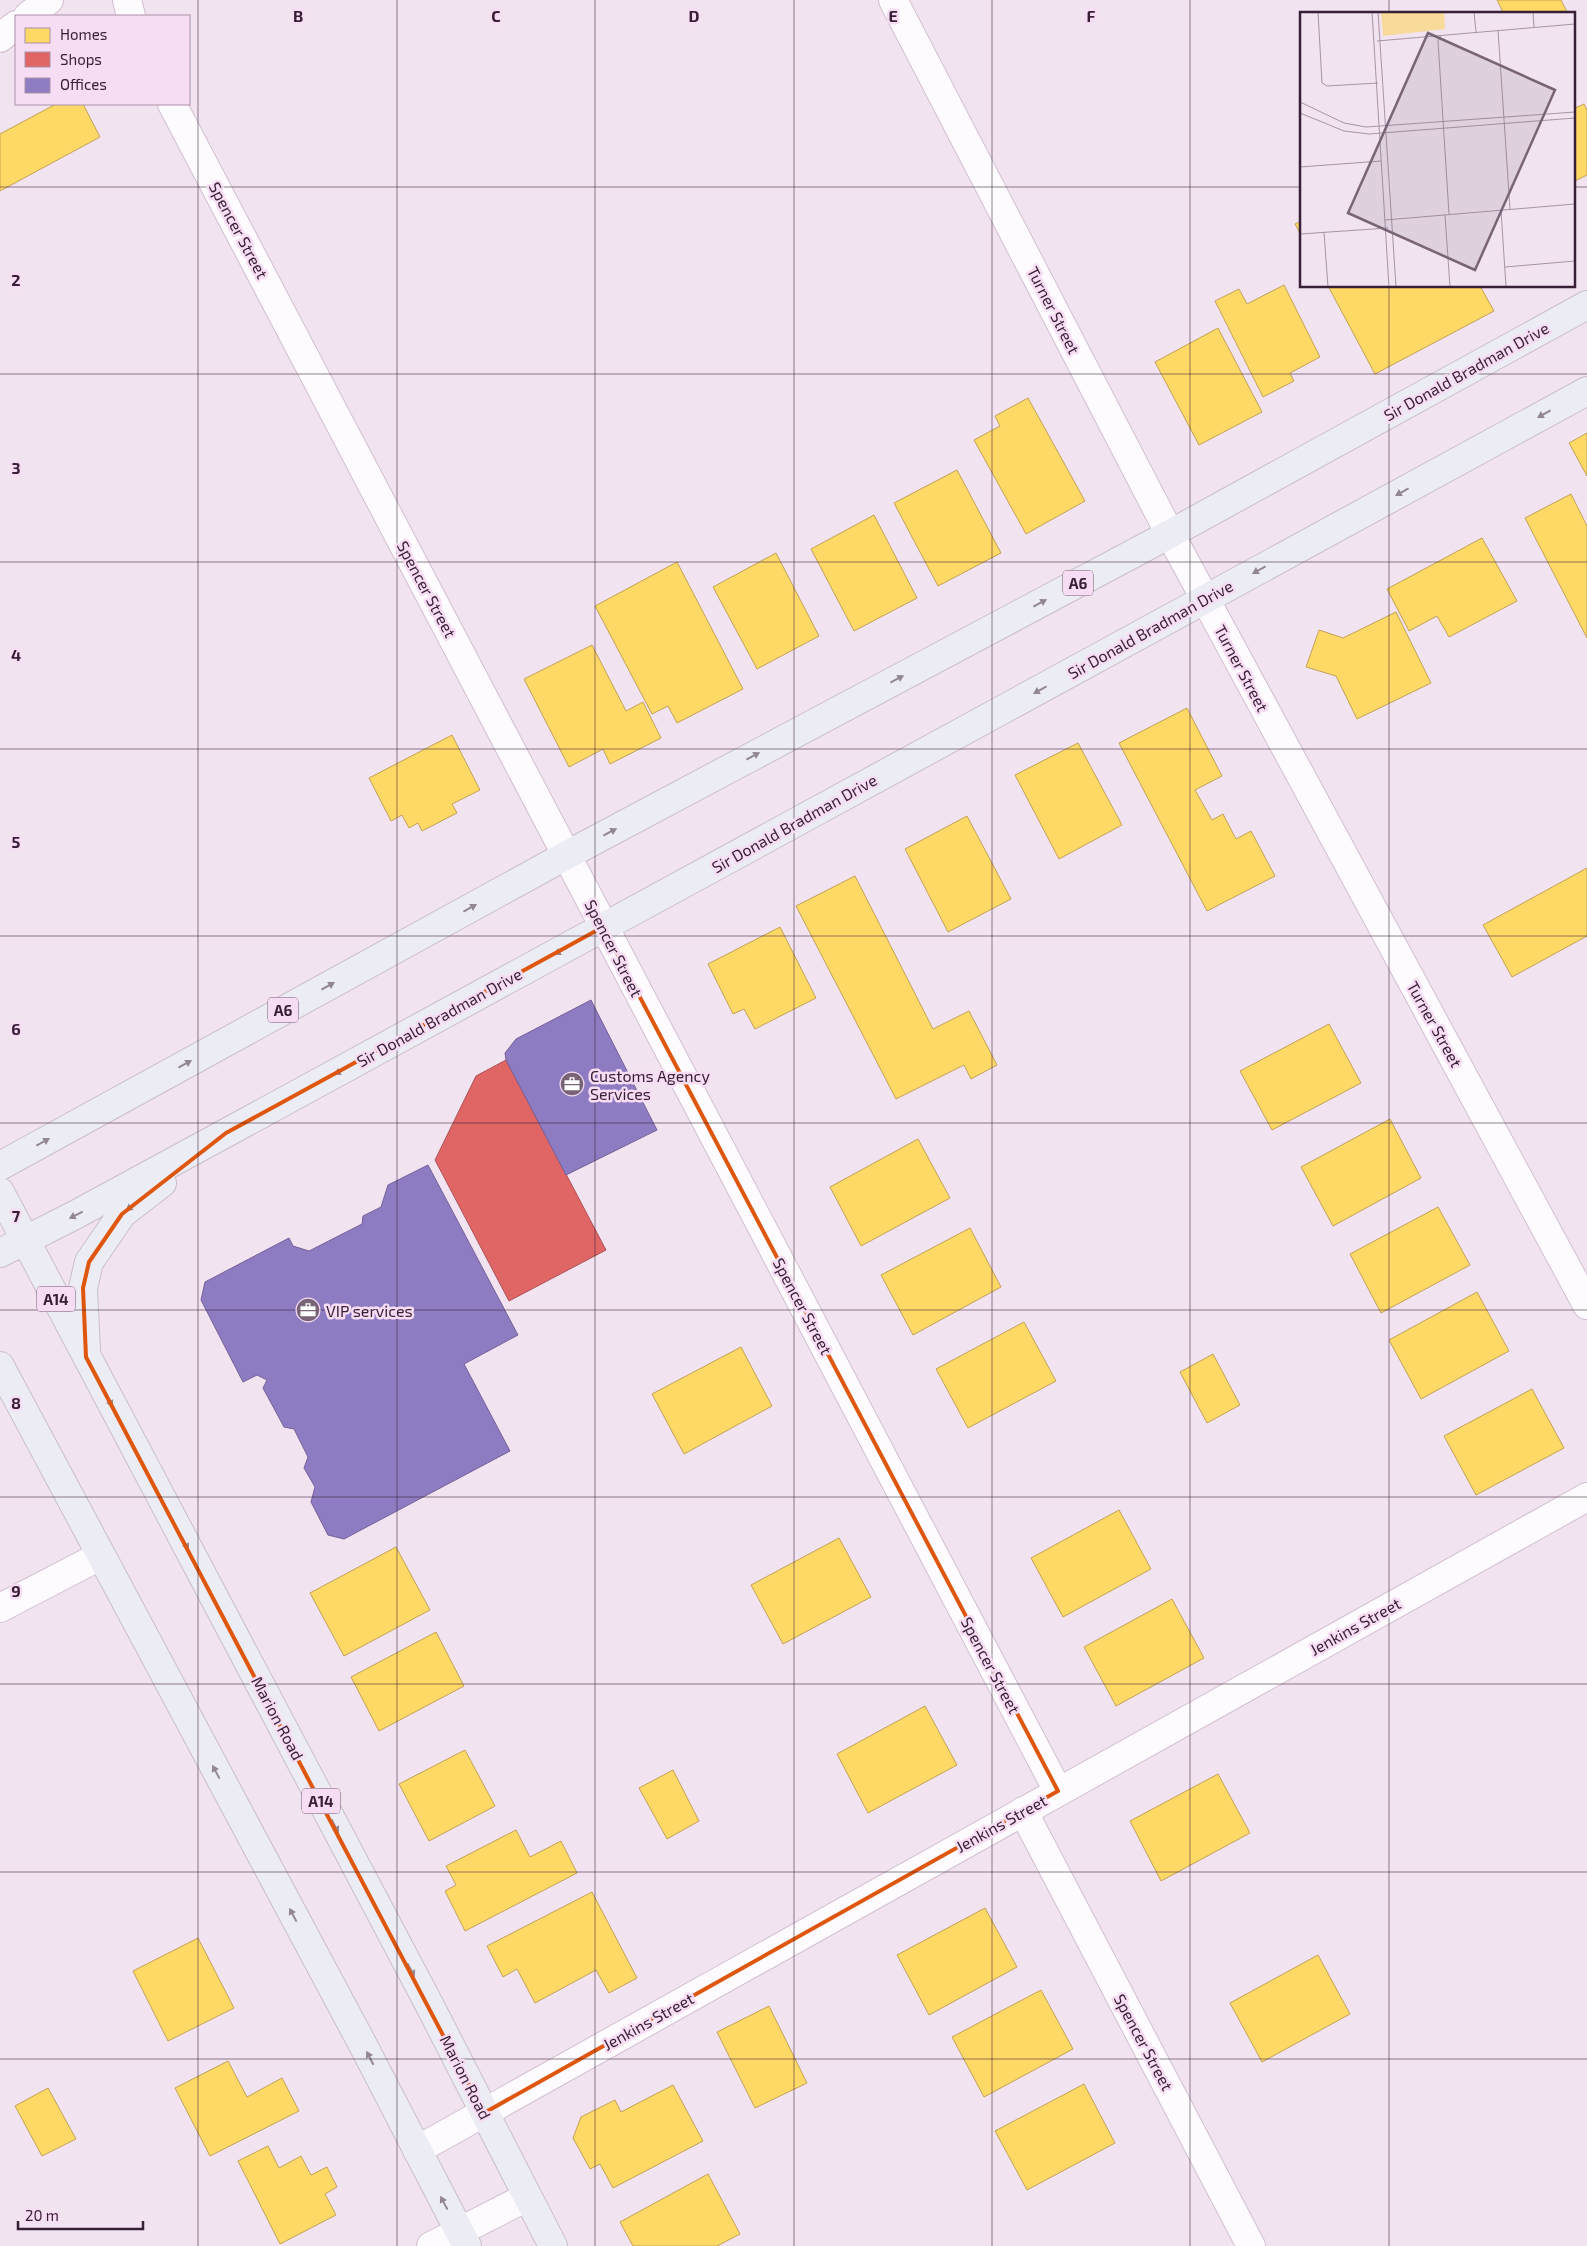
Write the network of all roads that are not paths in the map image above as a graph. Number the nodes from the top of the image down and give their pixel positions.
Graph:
1 (49, 0) edge
2 (127, 0) edge
3 (893, 0) edge
4 (29, 15) edge
5 (131, 15) edge
6 (15, 26) edge
7 (0, 38) edge
8 (173, 105) edge
9 (1587, 305) edge
10 (1587, 390) edge
11 (1170, 534) junction
12 (1205, 599) junction
13 (567, 855) junction
14 (603, 927) junction
15 (226, 1133) junction
16 (0, 1166) edge
17 (0, 1192) edge
18 (26, 1240) junction
19 (0, 1253) edge
20 (1587, 1305) edge
21 (86, 1357) junction
22 (2, 1371) edge
23 (1585, 1502) edge
24 (100, 1556) junction
25 (0, 1608) edge
26 (1058, 1791) junction
27 (1023, 1811) junction
28 (484, 2113) junction
29 (417, 2150) junction
30 (527, 2196) junction
31 (463, 2239) edge
32 (431, 2246) edge
33 (553, 2246) edge
34 (1251, 2246) edge

1 - 4 street
2 - 5 street
3 - 11 street, Turner Street
6 - 7 street
8 - 13 street, Spencer Street
9 - 11 main road, Sir Donald Bradman Drive / A6
10 -> 12 main road, Sir Donald Bradman Drive
11 - 12 street, Turner Street
13 -> 11 main road, Sir Donald Bradman Drive / A6
12 -> 14 main road, Sir Donald Bradman Drive
12 - 20 street, Turner Street
13 - 14 street, Spencer Street
16 -> 13 main road, Sir Donald Bradman Drive / A6
14 -> 15 main road, Sir Donald Bradman Drive
14 - 26 street, Spencer Street
15 -> 18 main road, Sir Donald Bradman Drive
15 -> 21 main road
17 - 18 main road, Marion Road / A14
18 - 19 main road, Sir Donald Bradman Drive
18 - 21 main road, Marion Road / A14
21 -> 28 main road, Marion Road / A14
22 - 24 main road
23 - 26 street, Jenkins Street
24 - 25 street
29 -> 24 main road
26 - 27 street, Jenkins Street
27 - 28 street, Jenkins Street
27 - 34 street, Spencer Street
28 - 29 street, Jenkins Street
28 - 30 main road, Marion Road / A14
31 -> 29 main road
30 - 31 street
30 - 33 main road, Marion Road / A14
31 - 32 street

